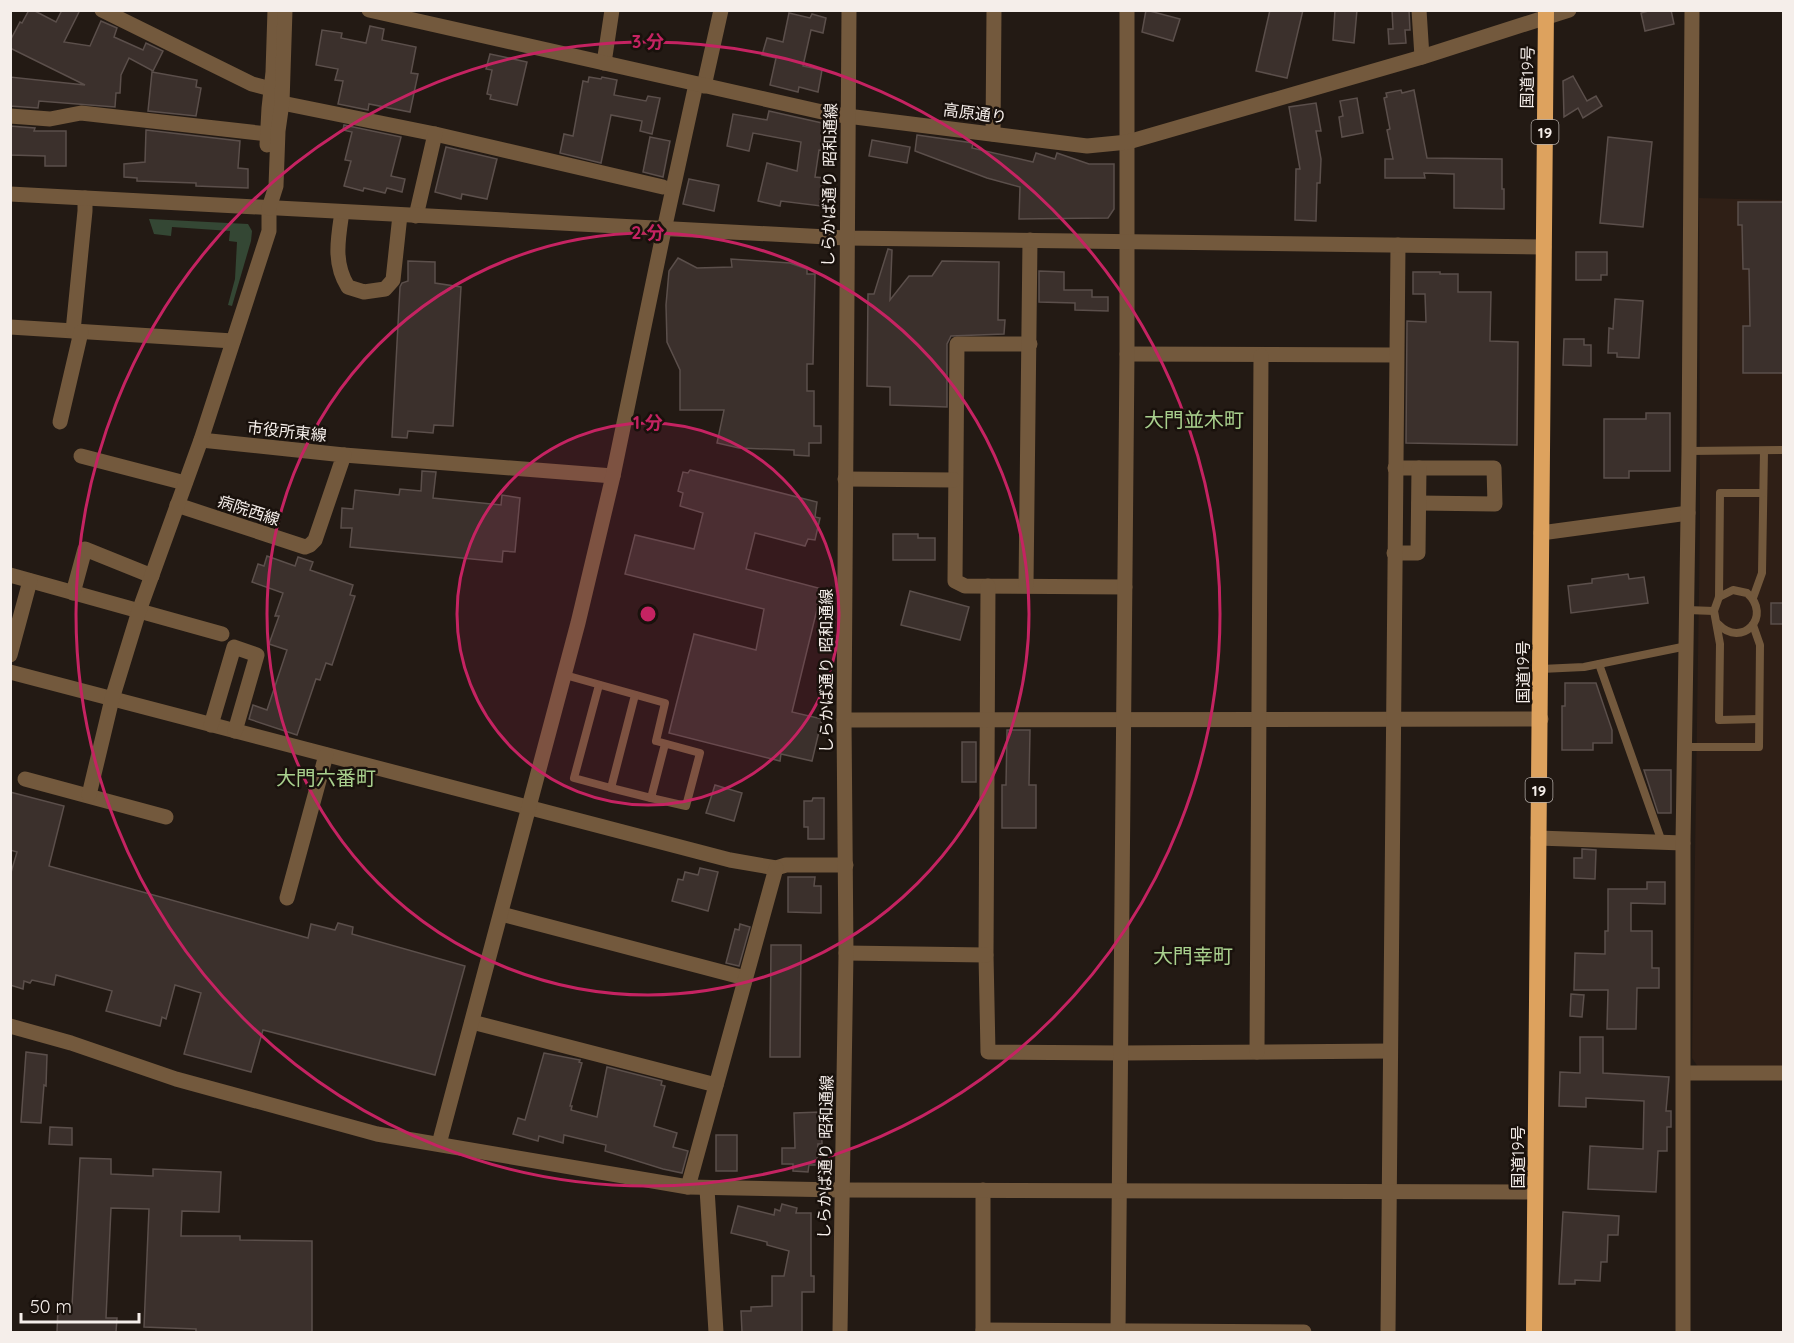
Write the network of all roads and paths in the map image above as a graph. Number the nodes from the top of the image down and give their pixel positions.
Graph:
1 (102, 10) edge
2 (275, 10) edge
3 (285, 10) edge
4 (369, 10) edge
5 (612, 10) edge
6 (721, 10) edge
7 (849, 10) edge
8 (994, 10) edge
9 (1127, 10) edge
10 (1419, 10) edge
11 (1569, 10) edge
12 (1692, 10) edge
13 (406, 14) edge
14 (1546, 14) edge
15 (1422, 57) junction
16 (604, 63) junction
17 (700, 85) junction
18 (271, 89) junction
19 (282, 103) junction
20 (10, 116) edge
21 (849, 116) junction
22 (268, 134) junction
23 (435, 134) junction
24 (993, 134) junction
25 (1128, 142) junction
26 (663, 187) dead end
27 (10, 194) edge
28 (85, 198) junction
29 (269, 208) junction
30 (342, 212) junction
31 (400, 215) junction
32 (416, 216) junction
33 (663, 230) junction
34 (846, 238) junction
35 (1030, 240) junction
36 (1126, 242) junction
37 (1398, 245) junction
38 (1544, 247) junction
39 (10, 327) edge
40 (77, 331) junction
41 (233, 341) junction
42 (1030, 344) junction
43 (1127, 354) junction
44 (1396, 354) junction
45 (1261, 356) junction
46 (60, 423) dead end
47 (201, 440) junction
48 (1784, 450) edge
49 (1689, 451) junction
50 (1764, 451) junction
51 (344, 455) junction
52 (81, 456) dead end
53 (1395, 468) junction
54 (1419, 468) junction
55 (613, 476) junction
56 (845, 479) junction
57 (954, 480) junction
58 (184, 483) junction
59 (1763, 493) junction
60 (1419, 503) junction
61 (177, 505) junction
62 (1688, 513) junction
63 (1541, 533) junction
64 (310, 545) joint
65 (1394, 553) junction
66 (10, 575) edge
67 (152, 576) junction
68 (30, 580) junction
69 (1026, 585) junction
70 (988, 586) junction
71 (1125, 587) junction
72 (73, 593) junction
73 (1719, 597) junction
74 (1753, 597) junction
75 (1687, 610) junction
76 (139, 611) junction
77 (1714, 611) junction
78 (1718, 624) junction
79 (1753, 625) junction
80 (222, 634) dead end
81 (1687, 646) junction
82 (10, 655) edge
83 (1599, 664) junction
84 (1541, 669) junction
85 (10, 672) edge
86 (565, 675) junction
87 (599, 685) junction
88 (636, 695) junction
89 (112, 699) junction
90 (988, 719) junction
91 (1260, 719) junction
92 (1393, 719) junction
93 (1541, 719) junction
94 (1759, 719) junction
95 (844, 720) junction
96 (1124, 720) junction
97 (211, 725) junction
98 (235, 731) junction
99 (664, 744) junction
100 (1685, 747) junction
101 (326, 755) junction
102 (25, 779) dead end
103 (611, 788) junction
104 (89, 795) junction
105 (651, 798) junction
106 (528, 808) junction
107 (166, 817) dead end
108 (1538, 838) junction
109 (1662, 842) junction
110 (1683, 843) junction
111 (846, 865) junction
112 (776, 868) junction
113 (287, 898) dead end
114 (501, 914) junction
115 (846, 953) junction
116 (986, 955) junction
117 (745, 978) junction
118 (472, 1022) junction
119 (10, 1026) edge
120 (1390, 1051) junction
121 (1257, 1052) junction
122 (1121, 1053) junction
123 (1684, 1073) junction
124 (1784, 1073) edge
125 (716, 1085) junction
126 (439, 1144) junction
127 (688, 1187) junction
128 (707, 1189) junction
129 (842, 1190) junction
130 (983, 1190) junction
131 (1120, 1192) junction
132 (1391, 1192) junction
133 (1535, 1192) junction
134 (983, 1331) edge
135 (716, 1332) edge
136 (840, 1332) edge
137 (1118, 1332) edge
138 (1304, 1332) edge
139 (1388, 1332) edge
140 (1534, 1332) edge
141 (1683, 1332) edge

1 - 18 street
2 - 18 street
3 - 19 street
4 - 13 street, 高原通り
5 - 16 street
6 - 17 street
7 - 21 street, しらかば通り 昭和通線
8 - 24 street
9 - 25 street
10 - 15 street
11 - 14 street, 高原通り
12 - 49 street
13 - 16 street, 高原通り
14 - 15 street, 高原通り
14 - 38 highway, 国道19号 / 19
15 - 25 street, 高原通り
16 - 17 street, 高原通り
17 - 21 street, 高原通り
17 - 33 street
18 - 22 street
19 - 23 street
19 - 29 street
20 - 22 street
21 - 24 street, 高原通り
21 - 34 street, しらかば通り 昭和通線
22 - 29 street
23 - 26 street
23 - 32 street
24 - 25 street, 高原通り
25 - 36 street
27 - 28 street
28 - 29 street
28 - 40 street
29 - 30 street
29 - 41 street
30 - 31 street
30 - 31 street
31 - 32 street
32 - 33 street
33 - 34 street
33 - 55 street
34 - 35 street
34 - 56 street, しらかば通り 昭和通線
35 - 36 street
35 - 42 street
36 - 37 street
36 - 43 street
37 - 38 street
37 - 44 street
38 - 63 highway, 国道19号 / 19
39 - 40 street
40 - 41 street
40 - 46 street
41 - 47 street
42 - 57 street
42 - 69 street
43 - 45 street
43 - 71 street
44 - 45 street
44 - 53 street
45 - 91 street
47 - 51 street, 市役所東線
47 - 58 street
48 - 50 lane
49 - 50 lane
49 - 62 street
50 - 59 lane
51 - 55 street
51 - 64 street, 市役所東線
52 - 58 street
53 - 54 street
53 - 65 street
54 - 60 street
54 - 60 street
55 - 86 street
56 - 57 street
56 - 95 street, しらかば通り 昭和通線
57 - 70 street
58 - 61 street
59 - 73 lane
59 - 74 lane
60 - 65 street
61 - 64 street, 病院西線
61 - 67 street
62 - 63 street
62 - 75 street
63 - 84 highway, 国道19号 / 19
65 - 92 street
66 - 68 street
67 - 72 street
67 - 76 street
68 - 72 street
68 - 82 street
69 - 70 street
69 - 71 street
70 - 90 street
71 - 96 street
72 - 76 street
73 - 74 lane
73 - 77 lane
74 - 79 lane
75 - 77 lane
75 - 81 street
76 - 80 street
76 - 89 street
77 - 78 lane
78 - 79 lane
78 - 94 lane
79 - 94 lane
81 - 83 lane
81 - 100 street
83 - 84 lane
83 - 109 lane
84 - 93 highway, 国道19号 / 19
85 - 89 street
86 - 87 lane
86 - 106 street
87 - 88 lane
87 - 103 lane
88 - 99 lane
88 - 103 lane
89 - 97 street
89 - 104 street
90 - 95 street
90 - 96 street
90 - 116 street
91 - 92 street
91 - 96 street
91 - 121 street
92 - 93 street
92 - 120 street
93 - 108 highway, 国道19号 / 19
94 - 100 lane
95 - 111 street, しらかば通り 昭和通線
96 - 122 street
97 - 98 street
97 - 98 street
98 - 101 street
99 - 105 lane
99 - 105 lane
100 - 110 street
101 - 106 street
101 - 113 street
102 - 104 street
103 - 105 lane
104 - 107 street
106 - 112 street
106 - 114 street
108 - 109 street
108 - 133 highway, 国道19号 / 19
109 - 110 street
110 - 123 street
111 - 112 street
111 - 115 street, しらかば通り 昭和通線
112 - 117 street
114 - 117 street
114 - 118 street
115 - 116 street
115 - 129 street, しらかば通り 昭和通線
116 - 122 street
117 - 125 street
118 - 125 street
118 - 126 street
119 - 126 street
120 - 121 street
120 - 132 street
121 - 122 street
122 - 131 street
123 - 124 street
123 - 141 street
125 - 127 street
126 - 127 street
127 - 128 street
128 - 129 street
128 - 135 street
129 - 130 street
129 - 136 street, しらかば通り 昭和通線
130 - 131 street
130 - 134 street
131 - 132 street
131 - 137 street
132 - 133 street
132 - 139 street
133 - 140 highway, 国道19号 / 19
134 - 137 street
137 - 138 street

